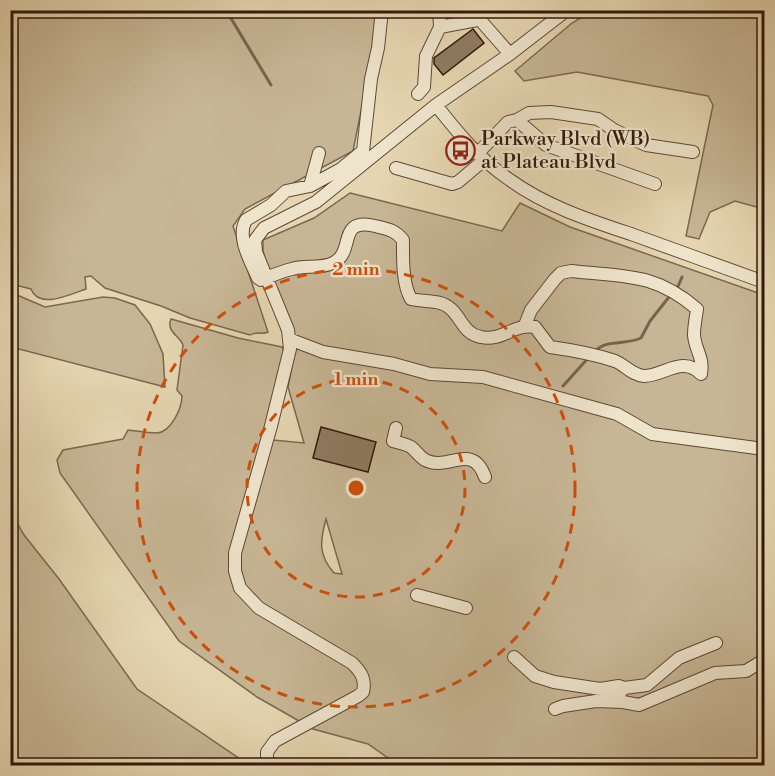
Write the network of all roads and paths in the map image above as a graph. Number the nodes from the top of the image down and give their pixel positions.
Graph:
1 (381, 10) edge
2 (439, 10) edge
3 (567, 10) edge
4 (440, 27) junction
5 (510, 54) junction
6 (418, 94) dead end
7 (436, 105) junction
8 (517, 120) junction
9 (693, 152) dead end
10 (319, 153) dead end
11 (481, 157) junction
12 (396, 168) dead end
13 (655, 184) dead end
14 (310, 186) junction
15 (268, 278) junction
16 (765, 282) edge
17 (525, 325) junction
18 (289, 339) junction
19 (396, 428) dead end
20 (765, 448) edge
21 (485, 477) dead end
22 (417, 595) dead end
23 (466, 608) dead end
24 (716, 643) dead end
25 (514, 657) dead end
26 (765, 660) edge
27 (624, 688) junction
28 (596, 701) junction
29 (555, 709) dead end
30 (267, 765) edge

1 - 14 street
2 - 4 street
3 - 5 street
4 - 5 street
4 - 6 street
5 - 7 street
7 - 11 street
7 - 15 street
8 - 9 street
8 - 11 street
8 - 13 street
10 - 14 street
11 - 12 street
11 - 16 street
14 - 15 street
15 - 17 street
15 - 18 street
17 - 17 street
18 - 20 street
18 - 30 street
19 - 21 street
22 - 23 street
24 - 27 street
25 - 27 street
26 - 28 street
27 - 28 street
28 - 29 street

